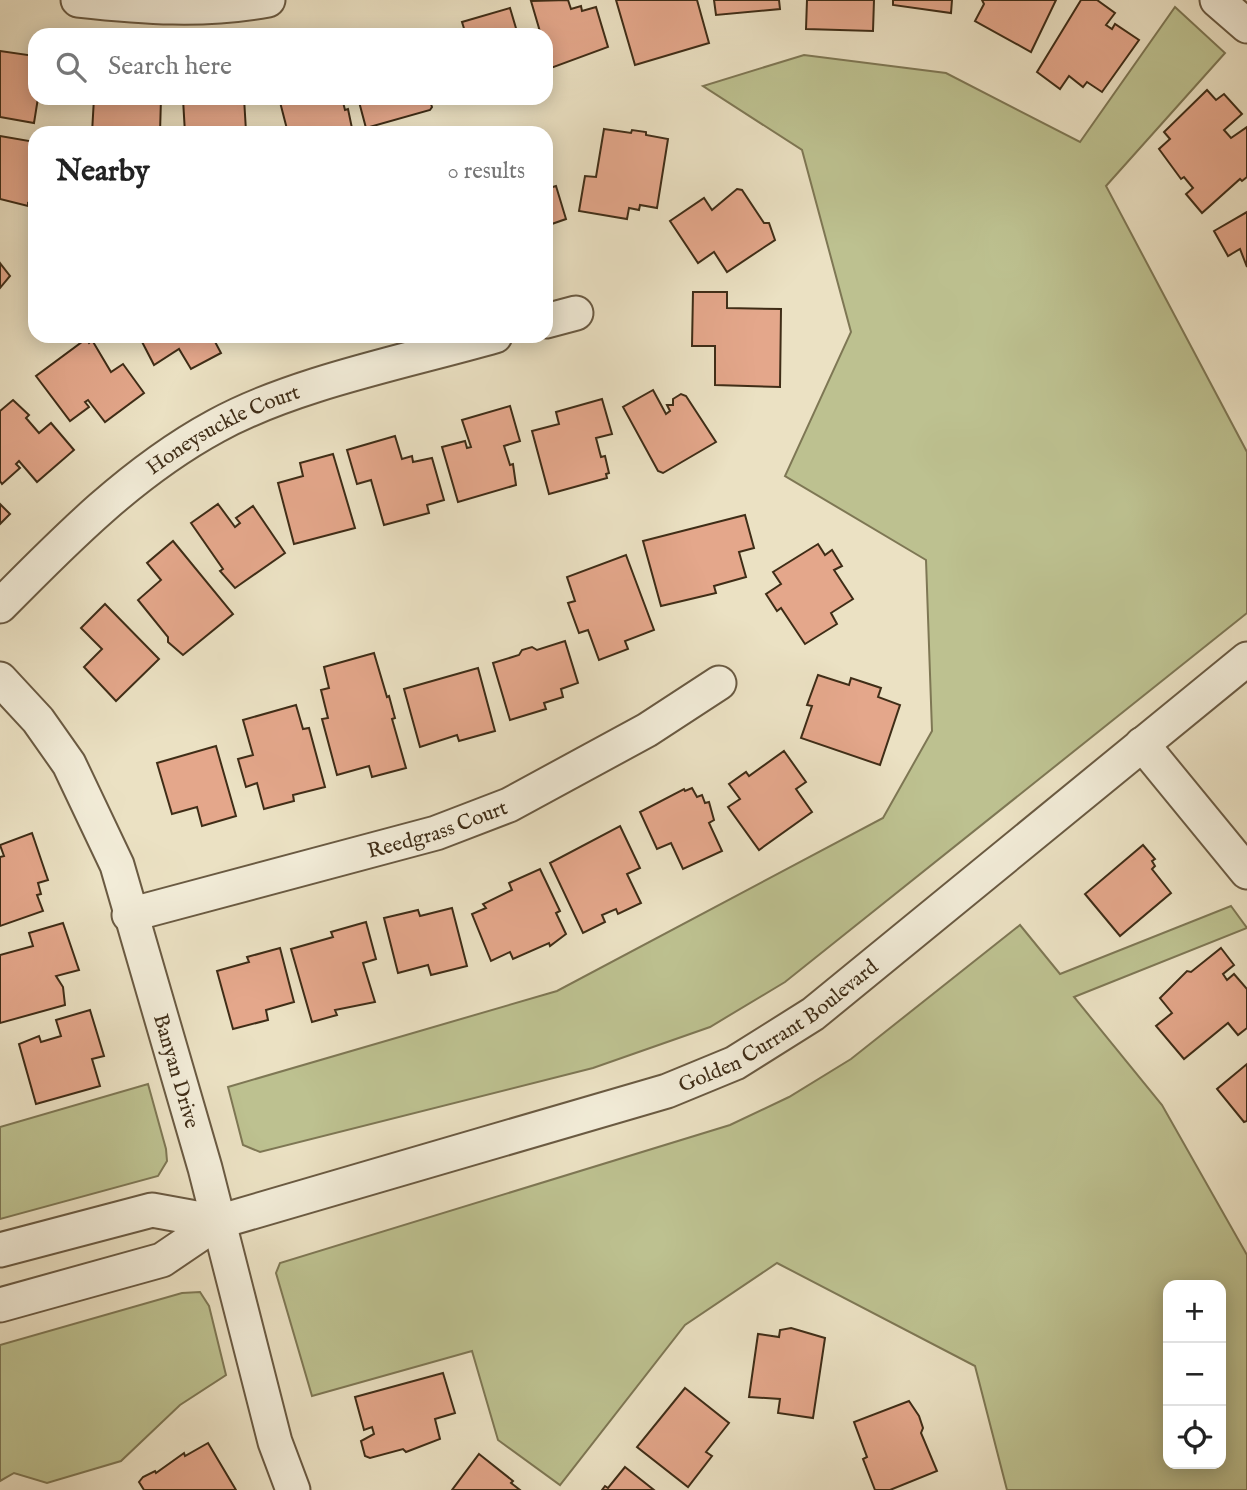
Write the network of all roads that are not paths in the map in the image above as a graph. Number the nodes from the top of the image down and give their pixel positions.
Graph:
1 (78, 0) edge
2 (268, 0) edge
3 (1217, 0) edge
4 (1247, 26) edge
5 (471, 343) edge
6 (0, 606) edge
7 (1247, 659) edge
8 (0, 679) edge
9 (719, 683) dead end
10 (1142, 744) junction
11 (1247, 872) edge
12 (129, 915) junction
13 (218, 1222) junction
14 (0, 1250) edge
15 (0, 1305) edge
16 (293, 1490) edge

1 - 2 street
3 - 4 street
5 - 6 street, Honeysuckle Court
7 - 10 street, Golden Currant Boulevard
8 - 12 street, Banyan Drive
9 - 12 street, Reedgrass Court
10 - 11 street
10 - 13 street, Golden Currant Boulevard
12 - 13 street, Banyan Drive
13 - 14 street, Golden Currant Boulevard
13 - 15 street, Golden Currant Boulevard
13 - 16 street, Banyan Drive

